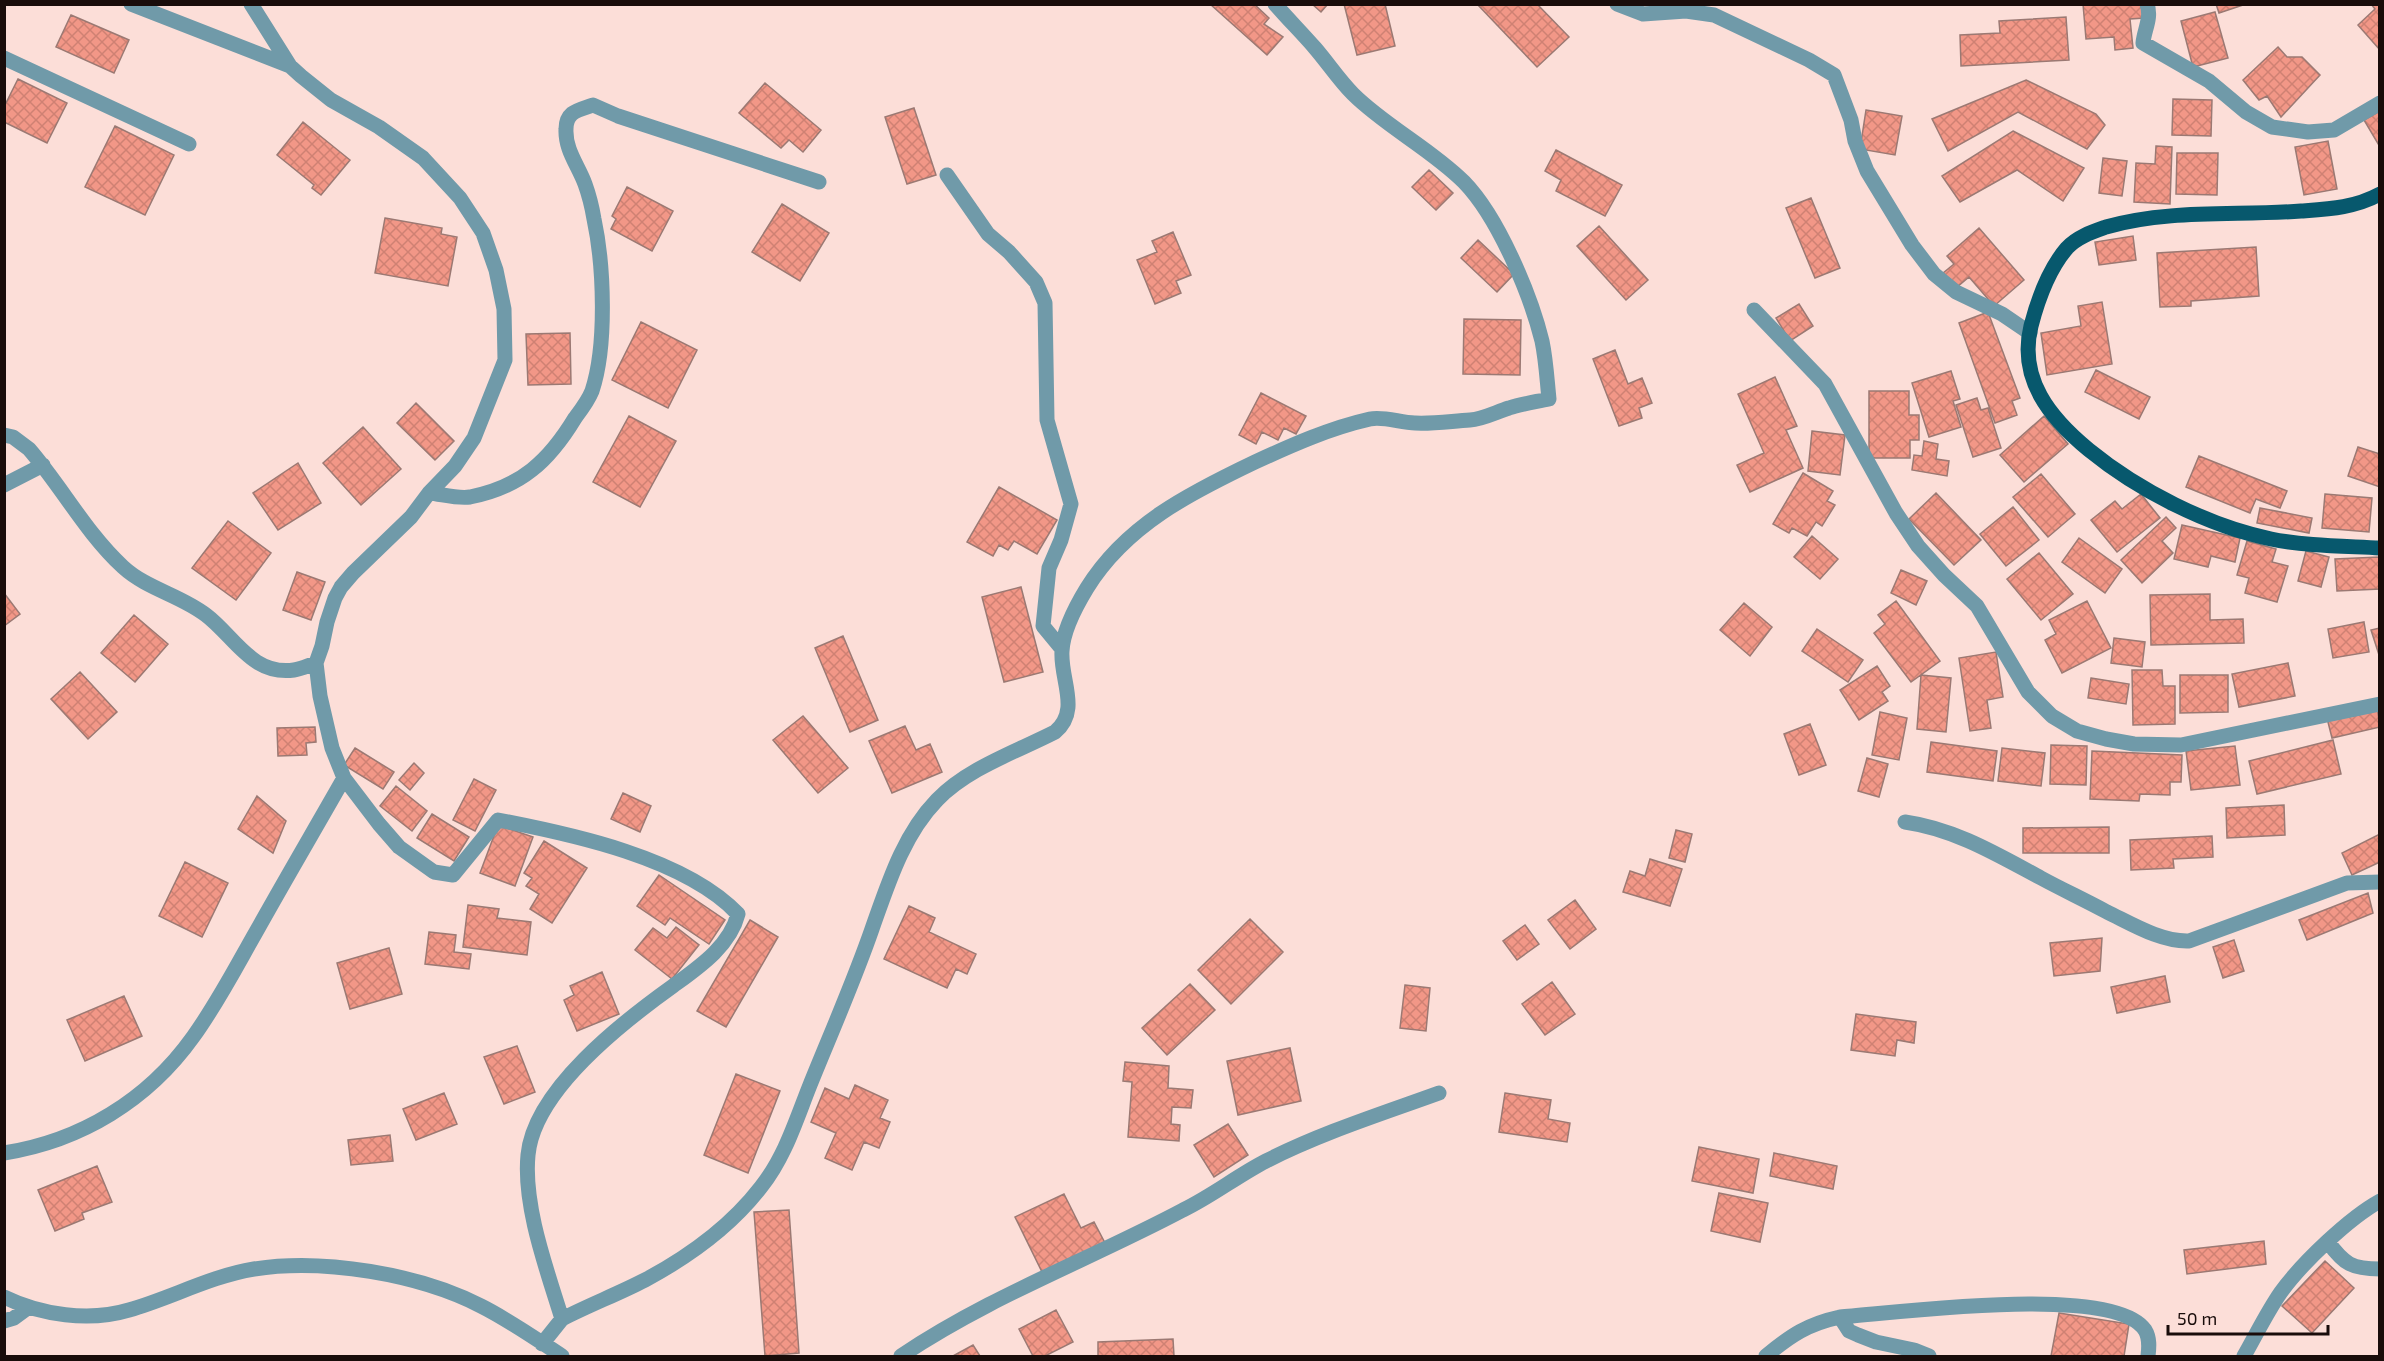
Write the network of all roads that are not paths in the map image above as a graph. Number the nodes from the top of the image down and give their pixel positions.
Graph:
1 (131, 4) edge
2 (251, 4) edge
3 (1275, 4) edge
4 (1617, 4) edge
5 (2147, 4) edge
6 (4, 58) edge
7 (290, 66) junction
8 (2379, 103) edge
9 (189, 144) dead end
10 (947, 175) dead end
11 (819, 182) dead end
12 (2379, 194) edge
13 (1754, 310) dead end
14 (2030, 333) junction
15 (4, 435) edge
16 (43, 465) junction
17 (4, 485) edge
18 (429, 493) junction
19 (2379, 548) edge
20 (1062, 649) junction
21 (316, 663) junction
22 (2379, 704) edge
23 (344, 778) junction
24 (1905, 822) dead end
25 (2379, 882) edge
26 (1439, 1093) dead end
27 (4, 1153) edge
28 (2379, 1200) edge
29 (2328, 1242) junction
30 (2379, 1269) edge
31 (4, 1297) edge
32 (29, 1307) junction
33 (1840, 1317) junction
34 (562, 1318) junction
35 (4, 1321) edge
36 (542, 1344) junction
37 (562, 1356) edge
38 (901, 1356) edge
39 (1766, 1356) edge
40 (1929, 1356) edge
41 (2148, 1356) edge
42 (2244, 1356) edge

1 - 7 street
2 - 7 street
3 - 20 street
4 - 14 street
5 - 8 street
6 - 9 street
7 - 18 street
10 - 20 street
11 - 18 street
12 - 14 main road
13 - 22 street
14 - 19 main road
15 - 16 street
16 - 17 street
16 - 21 street
18 - 21 street
20 - 34 street
21 - 23 street
23 - 27 street
23 - 34 street
24 - 25 street
26 - 38 street
28 - 29 street
29 - 30 street
29 - 42 street
31 - 32 street
32 - 35 street
32 - 36 street
33 - 39 street
33 - 40 street
33 - 41 street
34 - 36 street
36 - 37 street

